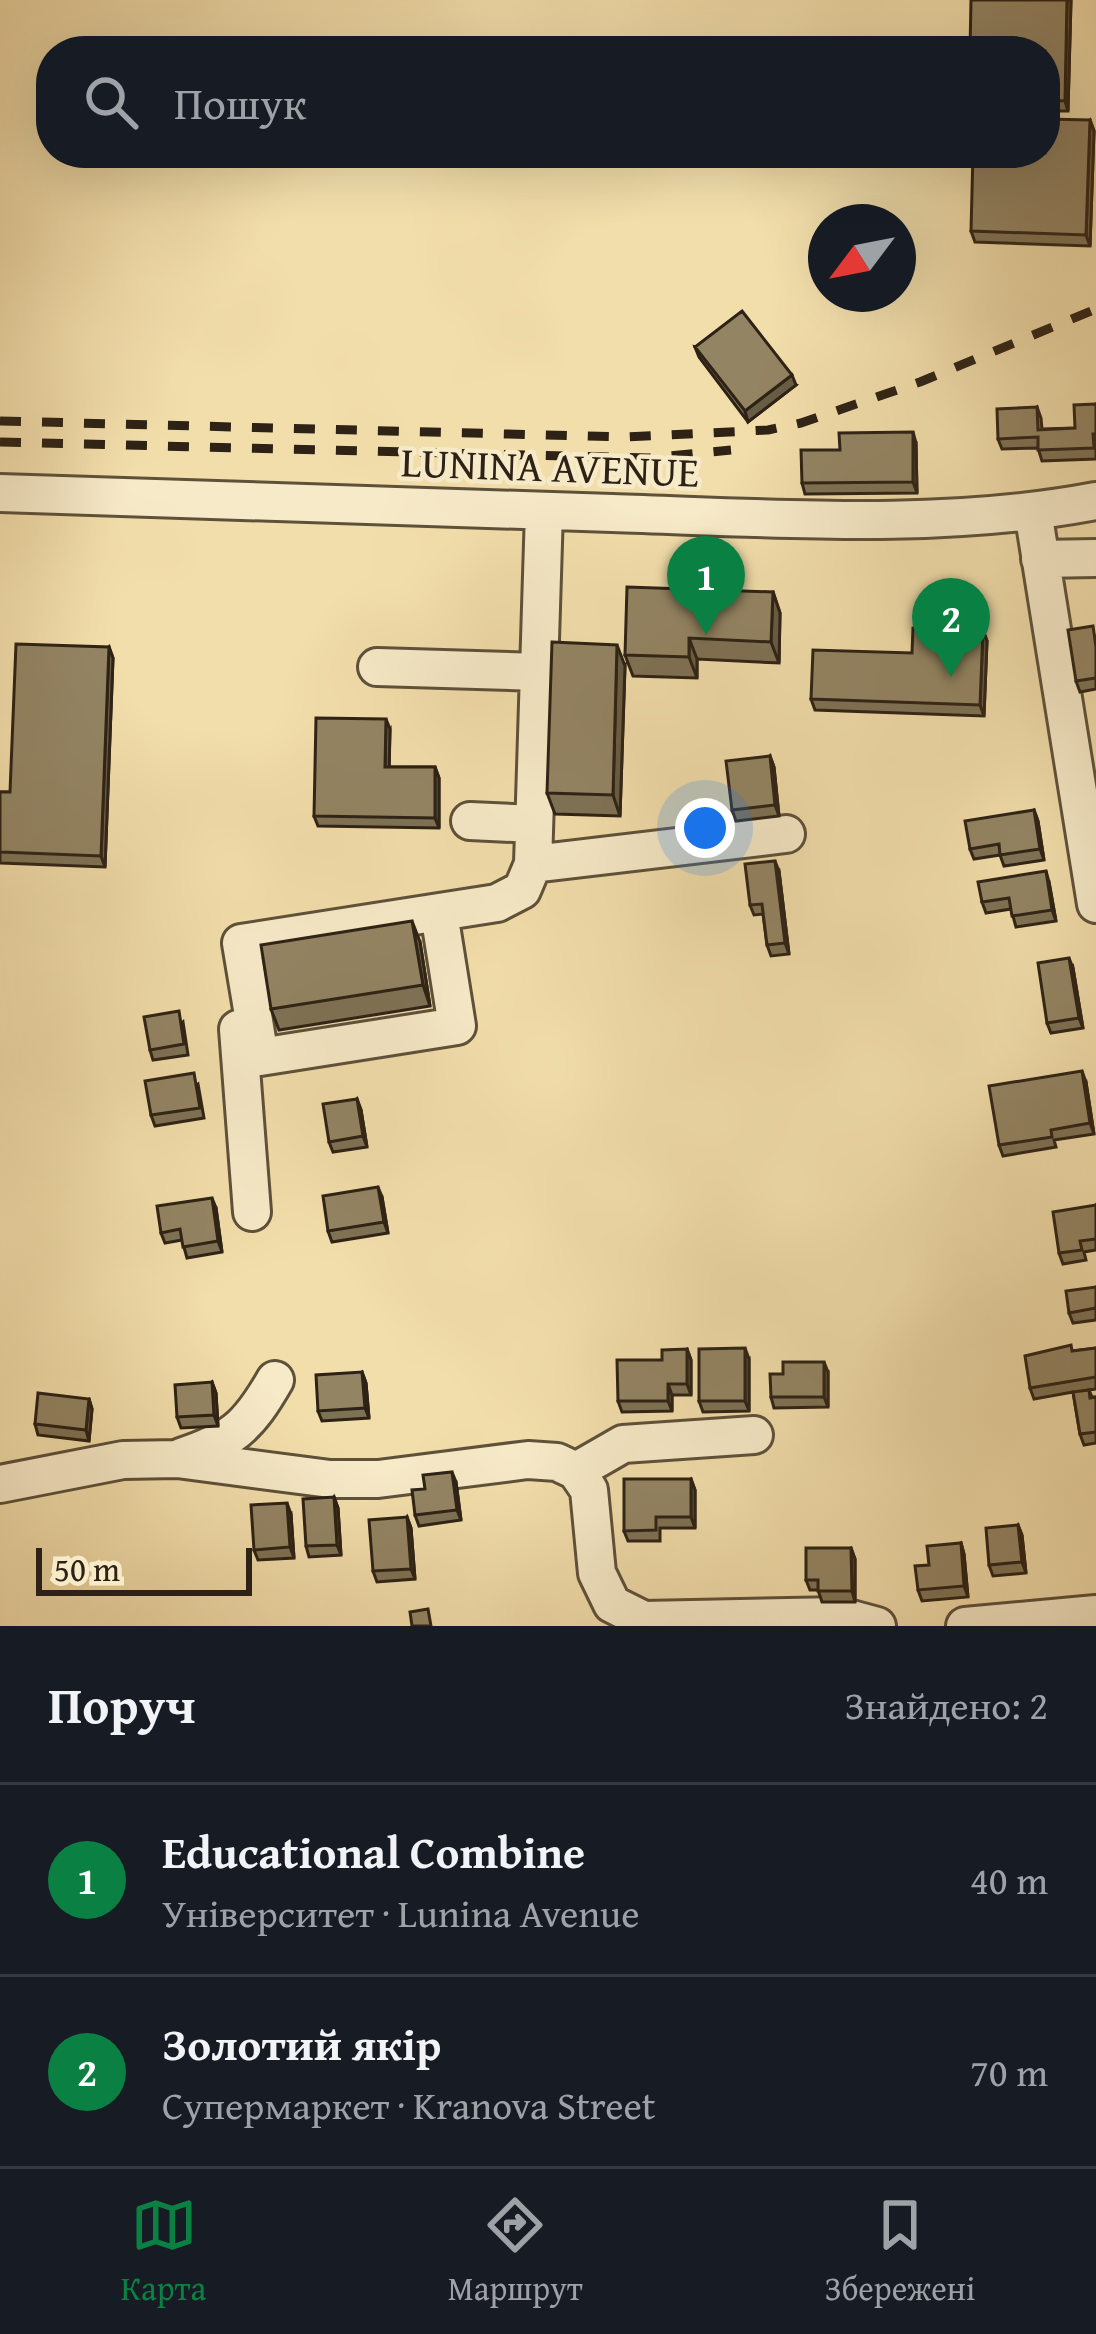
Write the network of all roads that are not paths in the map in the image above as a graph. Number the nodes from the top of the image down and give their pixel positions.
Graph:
1 (0, 493) edge
2 (1096, 501) edge
3 (544, 511) junction
4 (1033, 511) junction
5 (1096, 558) edge
6 (1040, 560) junction
7 (377, 667) dead end
8 (539, 672) junction
9 (470, 821) dead end
10 (534, 824) junction
11 (786, 834) dead end
12 (533, 864) junction
13 (1096, 904) edge
14 (439, 913) junction
15 (241, 943) junction
16 (253, 1212) dead end
17 (275, 1380) dead end
18 (754, 1435) dead end
19 (177, 1459) junction
20 (576, 1472) junction
21 (0, 1484) edge
22 (1096, 1613) edge
23 (877, 1626) edge
24 (965, 1626) edge

1 - 3 street, LUNINA AVENUE
2 - 4 street, LUNINA AVENUE
3 - 4 street, LUNINA AVENUE
3 - 8 street
4 - 6 street
5 - 6 street
6 - 13 street
7 - 8 street
8 - 10 street
9 - 10 street
10 - 12 street
11 - 12 street
12 - 14 street
14 - 15 street
14 - 15 street
15 - 16 street
17 - 19 street
18 - 20 street
19 - 20 street
19 - 21 street
20 - 23 street
22 - 24 street

